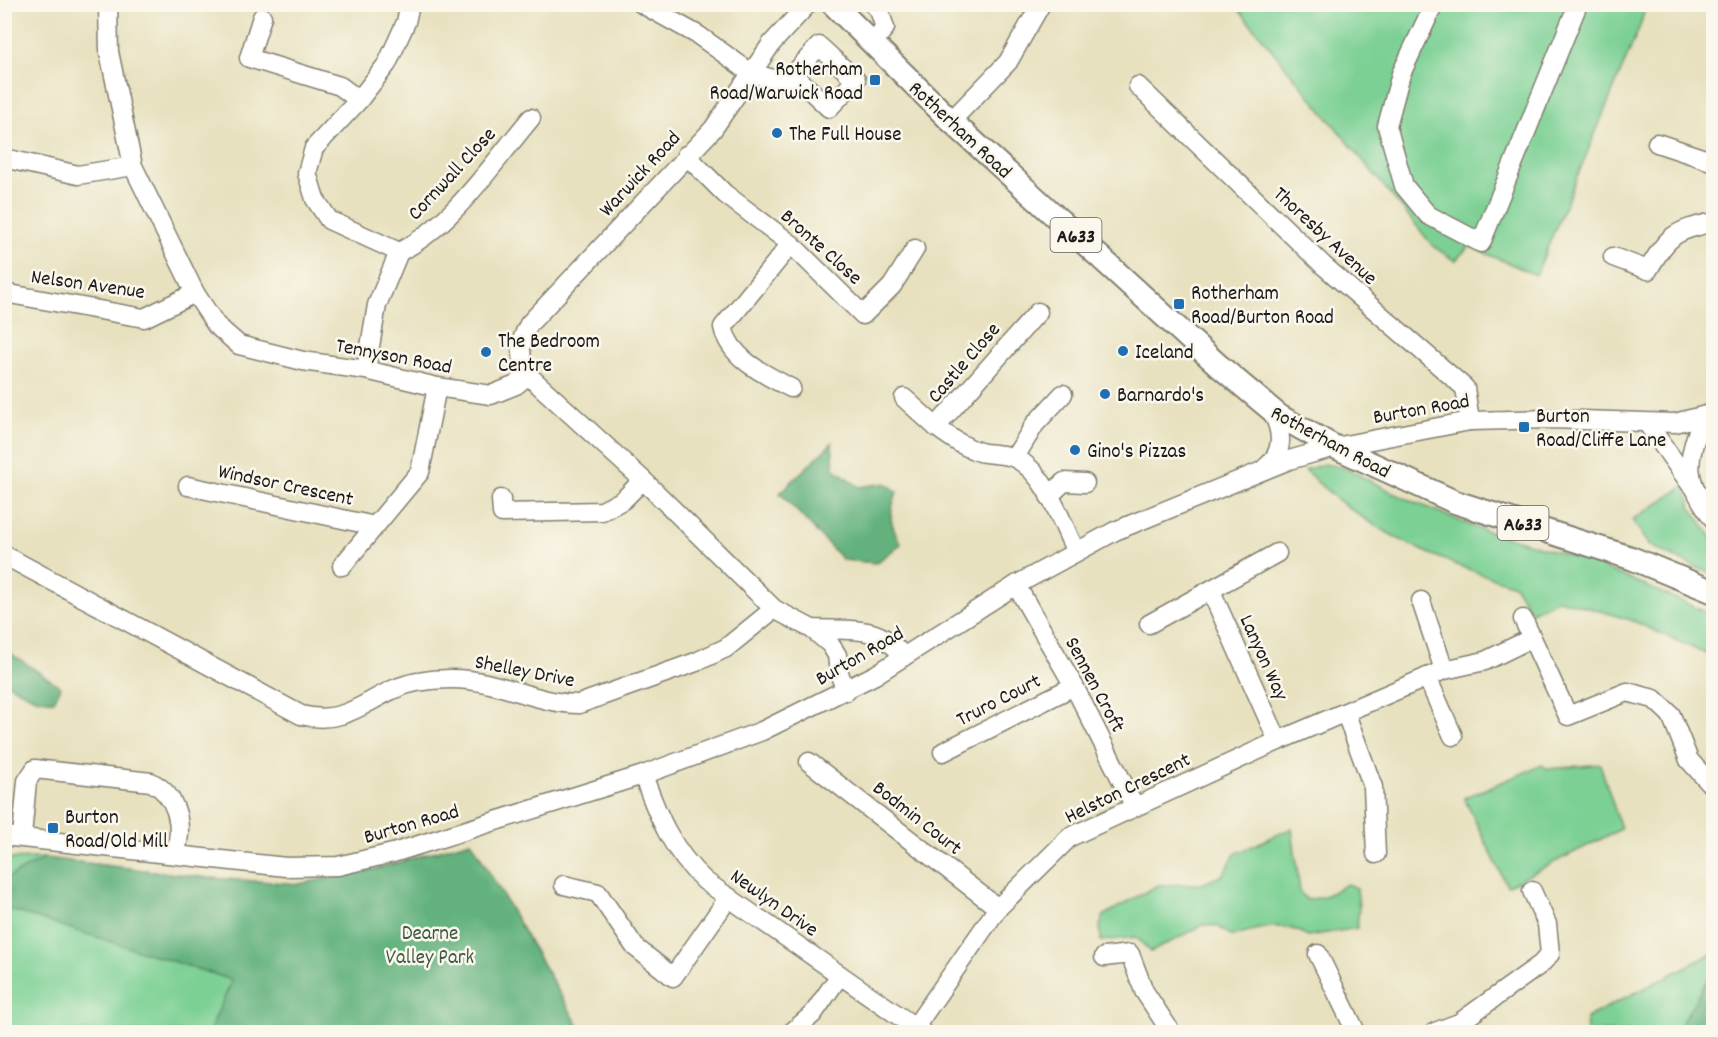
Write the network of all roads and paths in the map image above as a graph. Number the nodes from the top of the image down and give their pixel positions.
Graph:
1 (108, 4) edge
2 (410, 4) edge
3 (642, 4) edge
4 (808, 4) edge
5 (833, 4) edge
6 (873, 4) edge
7 (1041, 4) edge
8 (1434, 4) edge
9 (1578, 4) edge
10 (262, 17) dead end
11 (871, 44) junction
12 (751, 73) junction
13 (793, 75) dead end
14 (1138, 86) dead end
15 (359, 100) junction
16 (531, 118) dead end
17 (951, 121) junction
18 (1656, 143) dead end
19 (686, 155) junction
20 (4, 158) edge
21 (1713, 162) edge
22 (133, 165) junction
23 (1713, 222) edge
24 (791, 244) junction
25 (915, 249) dead end
26 (399, 252) junction
27 (1613, 257) dead end
28 (4, 293) edge
29 (195, 293) junction
30 (1038, 312) dead end
31 (366, 370) junction
32 (528, 375) junction
33 (437, 387) junction
34 (790, 388) dead end
35 (1064, 394) dead end
36 (904, 398) dead end
37 (1271, 410) junction
38 (1708, 415) edge
39 (1470, 421) junction
40 (1647, 423) junction
41 (936, 427) junction
42 (1335, 447) junction
43 (1015, 457) junction
44 (1262, 471) junction
45 (643, 480) junction
46 (1084, 483) dead end
47 (1691, 485) junction
48 (188, 486) dead end
49 (1049, 496) junction
50 (501, 499) dead end
51 (1713, 520) edge
52 (375, 526) junction
53 (1076, 552) junction
54 (1277, 553) dead end
55 (4, 555) edge
56 (342, 566) dead end
57 (1016, 585) junction
58 (1211, 591) junction
59 (1713, 592) edge
60 (1421, 601) dead end
61 (774, 609) junction
62 (1524, 619) dead end
63 (1149, 624) dead end
64 (813, 629) junction
65 (1532, 638) junction
66 (903, 657) junction
67 (1436, 673) junction
68 (1074, 686) junction
69 (846, 691) junction
70 (1346, 714) junction
71 (1453, 736) dead end
72 (1278, 741) junction
73 (943, 752) dead end
74 (809, 762) dead end
75 (643, 775) junction
76 (1713, 788) edge
77 (1134, 806) junction
78 (13, 836) edge
79 (175, 854) junction
80 (1376, 854) dead end
81 (564, 885) dead end
82 (1532, 891) dead end
83 (729, 897) junction
84 (998, 908) junction
85 (1318, 954) dead end
86 (1104, 957) dead end
87 (840, 975) junction
88 (1461, 1028) edge
89 (919, 1030) edge
90 (792, 1032) edge
91 (1171, 1032) edge
92 (1356, 1032) edge
93 (1435, 1032) edge

1 - 22 street, Tennyson Road
2 - 15 street
3 - 12 street
4 - 12 street, Warwick Road
5 - 11 main road, Rotherham Road / A633
6 - 11 street
7 - 17 street
8 - 9 street
10 - 15 street
11 - 17 main road, Rotherham Road / A633
12 - 13 street
12 - 19 street, Warwick Road
14 - 39 street, Thoresby Avenue
15 - 26 street
16 - 26 street, Cornwall Close
17 - 37 main road, Rotherham Road / A633
18 - 21 street
19 - 24 street, Bronte Close
19 - 32 street, Warwick Road
20 - 22 street
22 - 29 street, Tennyson Road
23 - 27 street
24 - 25 street, Bronte Close
24 - 34 street
26 - 31 street
28 - 29 street, Nelson Avenue
29 - 31 street, Tennyson Road
30 - 41 street, Castle Close
31 - 33 street, Tennyson Road
32 - 33 street, Tennyson Road
32 - 45 street
33 - 52 street, Windsor Crescent
35 - 43 street
36 - 41 street
37 - 42 main road, Rotherham Road / A633
37 - 44 street
38 - 40 street, Burton Road
38 - 47 street
39 - 40 street, Burton Road
39 - 42 street, Burton Road
40 - 47 street
41 - 43 street, Castle Close
42 - 44 street, Burton Road
42 - 59 main road, Rotherham Road / A633
43 - 49 street
44 - 53 street, Burton Road
45 - 50 street
45 - 61 street
46 - 49 street
47 - 51 street
48 - 52 street, Windsor Crescent
49 - 53 street
52 - 56 street, Windsor Crescent
53 - 57 street, Burton Road
54 - 58 street
55 - 61 street, Shelley Drive
57 - 66 street, Burton Road
57 - 68 street, Sennen Croft
58 - 63 street
58 - 72 street, Lanyon Way
60 - 67 street
61 - 64 street
62 - 65 street
64 - 66 street
64 - 69 street
65 - 67 street, Helston Crescent
65 - 76 street
66 - 69 street, Burton Road
67 - 70 street, Helston Crescent
67 - 71 street
68 - 73 street, Truro Court
68 - 77 street, Sennen Croft
69 - 75 street, Burton Road
70 - 72 street, Helston Crescent
70 - 80 street
72 - 77 street, Helston Crescent
74 - 84 street, Bodmin Court
75 - 79 street, Burton Road
75 - 83 street, Newlyn Drive
77 - 84 street, Helston Crescent
78 - 79 street, Burton Road
78 - 79 street
81 - 83 street
82 - 88 street
83 - 87 street, Newlyn Drive
84 - 89 street, Helston Crescent
85 - 92 street
86 - 91 street
87 - 89 street, Newlyn Drive
87 - 90 street
88 - 93 street

